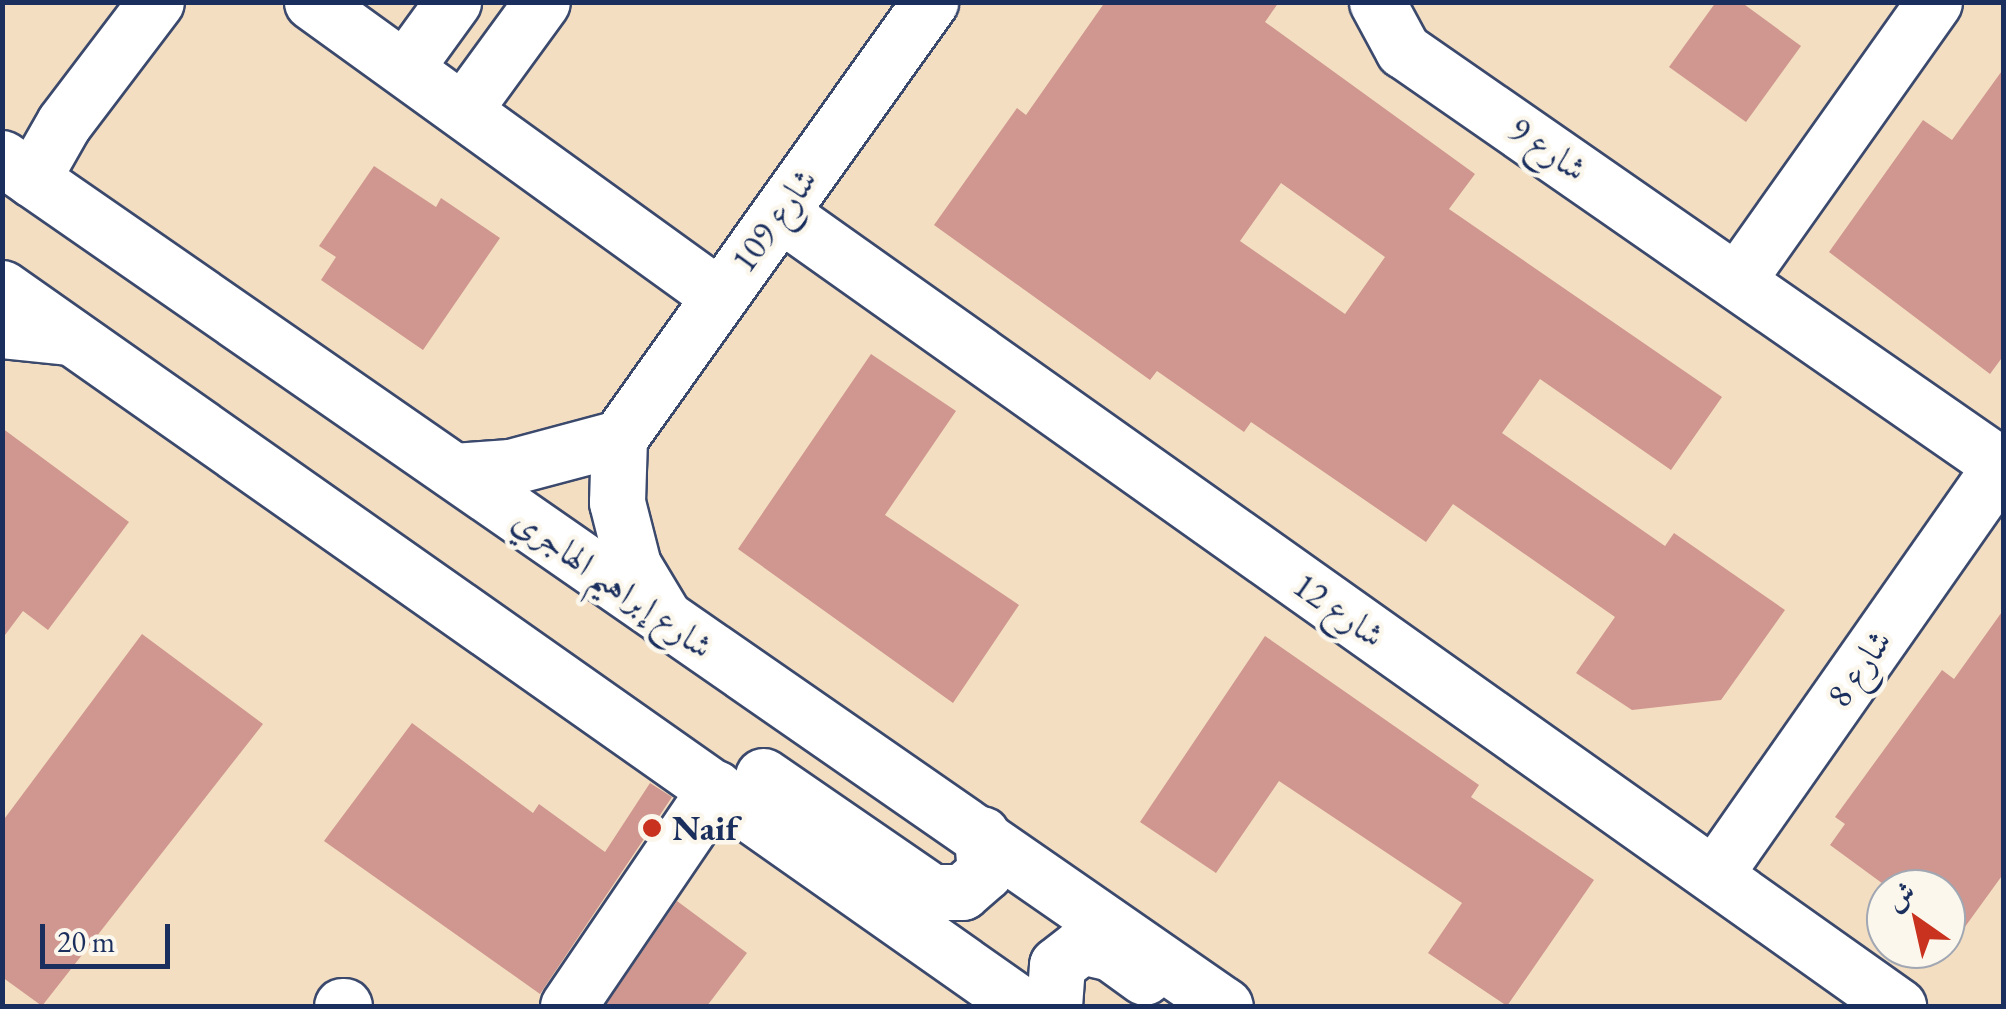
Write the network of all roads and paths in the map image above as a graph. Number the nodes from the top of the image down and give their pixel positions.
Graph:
1 (156, 2) edge
2 (312, 2) edge
3 (452, 2) edge
4 (542, 2) edge
5 (930, 2) edge
6 (1334, 2) edge
7 (1376, 2) edge
8 (1934, 2) edge
9 (386, 36) edge
10 (464, 109) junction
11 (17, 169) edge
12 (780, 213) junction
13 (1738, 279) junction
14 (2, 288) edge
15 (719, 296) junction
16 (2, 330) edge
17 (70, 337) junction
18 (618, 438) junction
19 (2002, 463) edge
20 (454, 470) junction
21 (666, 620) junction
22 (528, 654) junction
23 (716, 788) junction
24 (982, 834) junction
25 (1714, 876) junction
26 (568, 1006) edge
27 (1024, 1006) edge
28 (1054, 1006) edge
29 (1182, 1006) edge
30 (1226, 1006) edge
31 (1898, 1006) edge

1 - 11 street
2 - 9 street
3 - 9 street
4 - 10 street
5 - 12 street, شارع 109
6 - 7 street
7 - 13 street, شارع 9
8 - 13 street
9 - 10 street
10 - 15 street
11 - 20 street, شارع إبراهيم الهاجري
12 - 15 street, شارع 109
12 - 25 street, شارع 12
13 - 19 street, شارع 9
14 - 17 street
15 - 18 street, شارع 109
16 - 17 street
17 - 22 street
18 - 20 street
18 - 21 street
19 - 25 street, شارع 8
20 - 21 street, شارع إبراهيم الهاجري
21 - 24 street, شارع إبراهيم الهاجري
22 - 23 street
22 - 24 street
23 - 26 street
23 - 27 street
24 - 30 street, شارع إبراهيم الهاجري
25 - 31 street, شارع 12
28 - 29 street

